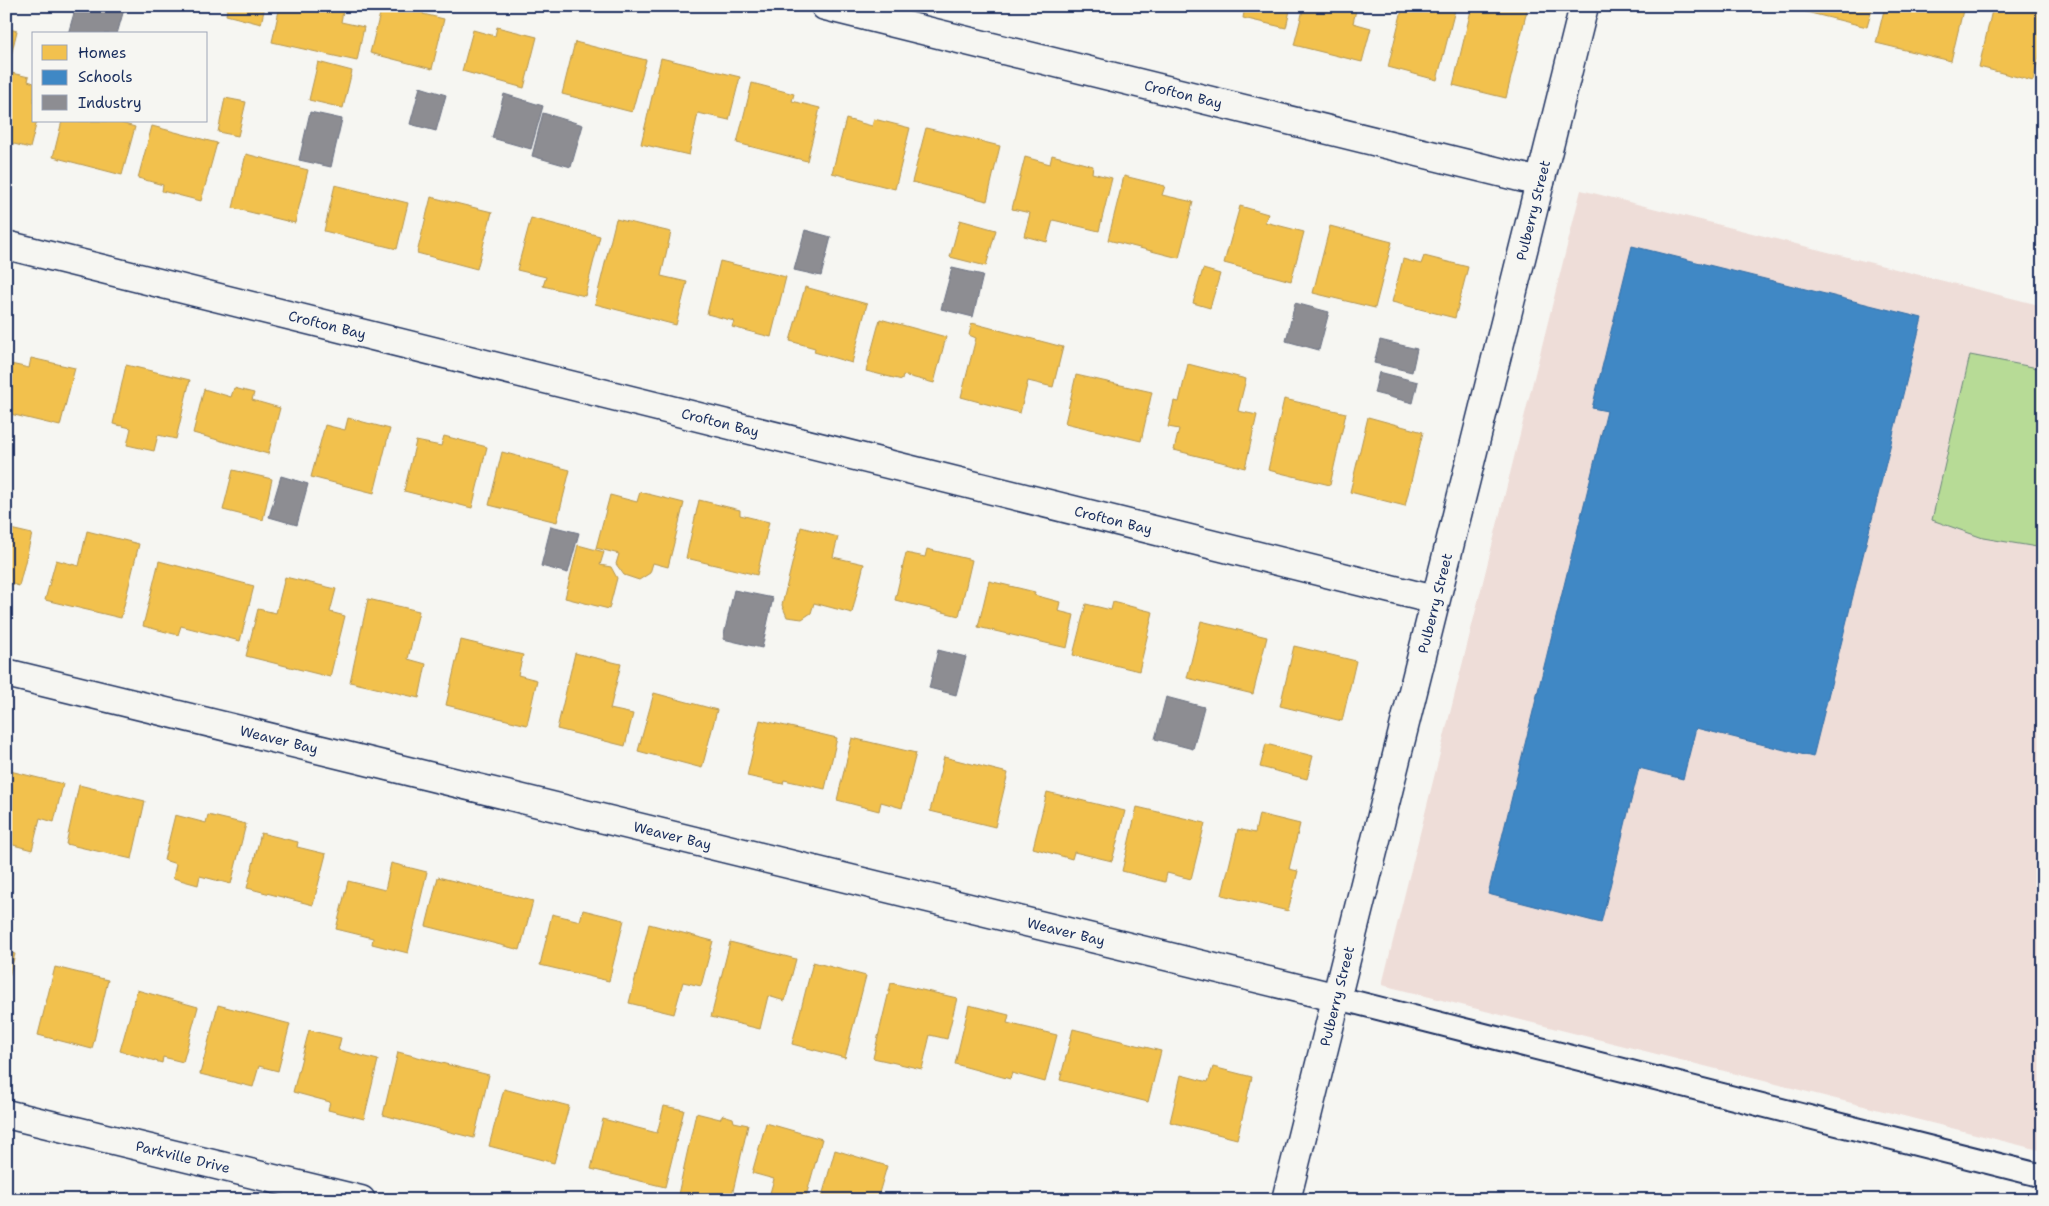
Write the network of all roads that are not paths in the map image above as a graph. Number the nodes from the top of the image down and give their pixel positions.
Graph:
1 (825, 6) edge
2 (1584, 6) edge
3 (1540, 182) junction
4 (6, 245) edge
5 (1435, 600) junction
6 (6, 673) edge
7 (1338, 998) junction
8 (6, 1114) edge
9 (2043, 1176) edge
10 (361, 1200) edge
11 (1286, 1200) edge

1 - 3 street, Crofton Bay
2 - 3 street, Pulberry Street
3 - 5 street, Pulberry Street
4 - 5 street, Crofton Bay
5 - 7 street, Pulberry Street
6 - 7 street, Weaver Bay
7 - 9 lane
7 - 11 street, Pulberry Street
8 - 10 street, Parkville Drive

